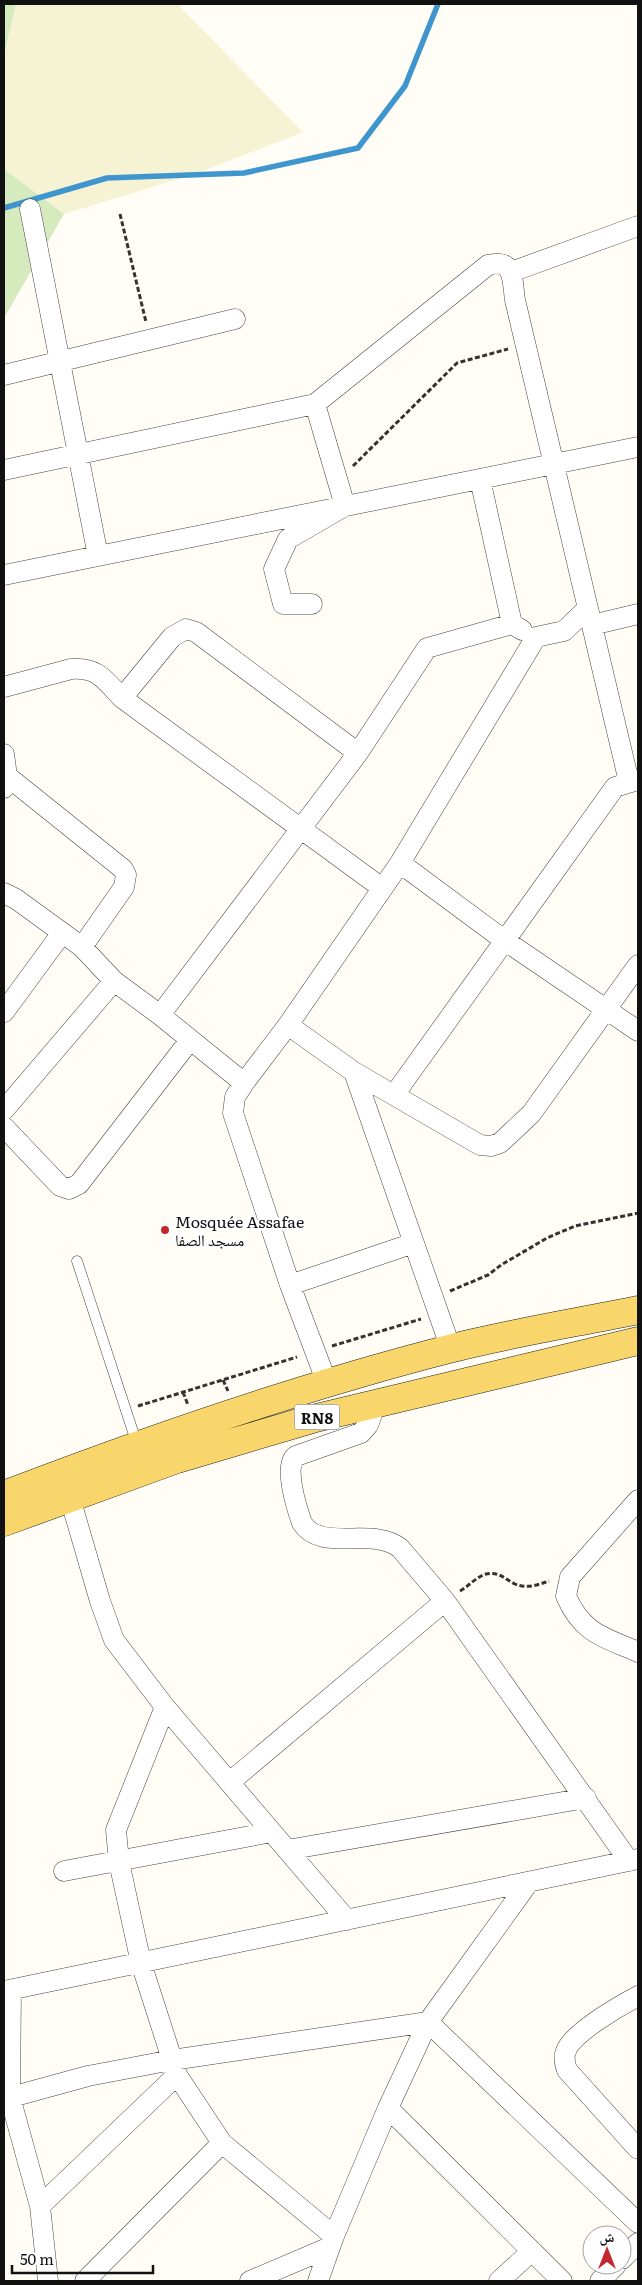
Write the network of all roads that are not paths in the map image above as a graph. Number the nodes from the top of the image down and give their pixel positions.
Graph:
1 (30, 210) dead end
2 (638, 226) edge
3 (511, 272) junction
4 (235, 319) dead end
5 (60, 362) junction
6 (4, 375) edge
7 (315, 404) junction
8 (638, 447) edge
9 (78, 453) junction
10 (554, 464) junction
11 (4, 470) edge
12 (480, 479) junction
13 (345, 506) junction
14 (98, 556) junction
15 (4, 575) edge
16 (312, 604) dead end
17 (638, 614) edge
18 (590, 616) junction
19 (512, 624) junction
20 (536, 637) junction
21 (4, 687) edge
22 (122, 698) junction
23 (358, 753) junction
24 (4, 754) edge
25 (634, 781) edge
26 (6, 782) edge
27 (302, 830) junction
28 (400, 863) junction
29 (382, 888) junction
30 (4, 893) edge
31 (62, 933) junction
32 (504, 940) junction
33 (82, 947) junction
34 (638, 965) edge
35 (114, 981) junction
36 (606, 1009) junction
37 (4, 1012) edge
38 (160, 1015) junction
39 (288, 1025) junction
40 (638, 1031) edge
41 (190, 1040) junction
42 (354, 1072) junction
43 (244, 1084) junction
44 (394, 1095) junction
45 (4, 1110) edge
46 (4, 1127) edge
47 (414, 1243) junction
48 (78, 1261) dead end
49 (290, 1285) junction
50 (638, 1310) edge
51 (638, 1341) edge
52 (451, 1349) junction
53 (327, 1383) junction
54 (376, 1403) junction
55 (137, 1444) junction
56 (4, 1495) edge
57 (70, 1498) junction
58 (638, 1500) edge
59 (4, 1522) edge
60 (445, 1601) junction
61 (638, 1652) edge
62 (165, 1707) junction
63 (230, 1782) junction
64 (586, 1798) junction
65 (272, 1832) junction
66 (287, 1850) junction
67 (633, 1860) edge
68 (120, 1862) junction
69 (64, 1871) dead end
70 (529, 1882) junction
71 (347, 1920) junction
72 (141, 1963) junction
73 (7, 1991) edge
74 (638, 1996) edge
75 (428, 2022) junction
76 (175, 2067) junction
77 (7, 2098) edge
78 (388, 2108) junction
79 (222, 2143) junction
80 (638, 2149) edge
81 (40, 2206) junction
82 (634, 2211) edge
83 (332, 2242) junction
84 (532, 2251) junction
85 (48, 2281) edge
86 (85, 2281) edge
87 (250, 2281) edge
88 (318, 2281) edge
89 (499, 2281) edge
90 (562, 2281) edge

1 - 5 street
2 - 3 street
3 - 7 street
3 - 10 street
4 - 5 street
5 - 6 street
5 - 9 street
7 - 9 street
7 - 13 street
8 - 10 street
9 - 11 street
9 - 14 street
10 - 12 street
10 - 18 street
12 - 13 street
12 - 19 street
13 - 14 street
13 - 16 street
14 - 15 street
17 - 18 street
18 - 20 street
18 - 25 street
19 - 20 street
19 - 23 street
20 - 28 street
21 - 22 street
22 - 23 street
22 - 27 street
23 - 27 street
24 - 26 street
25 - 32 street
26 - 33 street
27 - 29 street
27 - 38 street
28 - 29 street
28 - 32 street
29 - 39 street
30 - 31 street
31 - 33 street
31 - 37 street
32 - 36 street
32 - 44 street
33 - 35 street
34 - 36 street
35 - 38 street
35 - 45 street
36 - 40 street
36 - 44 street
38 - 41 street
39 - 42 street
39 - 43 street
41 - 43 street
41 - 46 street
42 - 44 street
42 - 47 street
43 - 49 street
47 - 49 street
47 - 52 street
48 - 55 lane
49 - 53 street
50 - 52 main road, RN8
51 - 54 main road, RN8
52 - 53 main road, RN8
53 - 55 main road, RN8
54 - 57 main road, RN8
54 - 60 street
55 - 56 main road, RN8
57 - 59 main road, RN8
57 - 62 street
58 - 61 street
60 - 63 street
60 - 64 street
62 - 63 street
62 - 68 street
63 - 65 street
64 - 66 street
64 - 67 street
65 - 66 street
65 - 68 street
66 - 71 street
67 - 70 street
68 - 69 street
68 - 72 street
70 - 71 street
70 - 75 street
71 - 72 street
72 - 73 street
72 - 76 street
73 - 77 street
74 - 80 street
75 - 76 street
75 - 78 street
75 - 82 street
76 - 77 street
76 - 79 street
76 - 81 street
77 - 81 street
78 - 83 street
78 - 84 street
79 - 83 street
79 - 86 street
81 - 85 street
83 - 87 street
83 - 88 street
84 - 89 street
84 - 90 street

